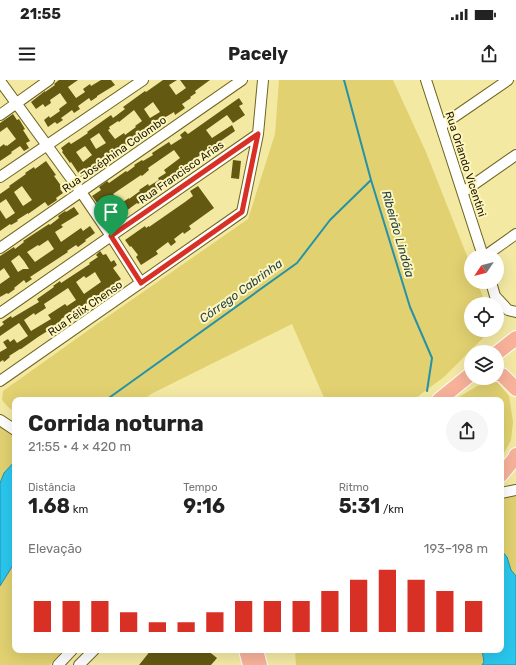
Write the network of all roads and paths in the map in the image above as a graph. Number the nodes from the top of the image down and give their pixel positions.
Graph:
1 (0, 80) edge
2 (49, 80) edge
3 (143, 80) edge
4 (242, 80) edge
5 (263, 80) edge
6 (426, 80) edge
7 (508, 80) edge
8 (16, 104) junction
9 (0, 115) edge
10 (441, 126) junction
11 (258, 134) junction
12 (47, 145) junction
13 (516, 155) edge
14 (0, 177) edge
15 (81, 192) junction
16 (462, 192) junction
17 (516, 234) edge
18 (111, 236) junction
19 (0, 248) edge
20 (482, 249) edge
21 (494, 249) edge
22 (141, 283) junction
23 (493, 289) edge
24 (512, 311) edge
25 (0, 313) edge
26 (516, 338) edge
27 (504, 347) edge
28 (504, 377) edge
29 (464, 380) edge
30 (0, 382) edge
31 (464, 385) edge
32 (516, 389) edge
33 (443, 397) edge
34 (444, 397) edge
35 (0, 420) edge
36 (12, 428) edge
37 (516, 458) edge
38 (504, 472) edge
39 (516, 490) edge
40 (504, 492) edge
41 (69, 653) edge
42 (91, 653) edge
43 (247, 653) edge
44 (257, 653) edge
45 (58, 665) edge
46 (79, 665) edge
47 (250, 665) edge
48 (260, 665) edge

1 - 8 street
2 - 8 street
3 - 12 street
4 - 15 street, Rua Joséphina Colombo
5 - 11 street
6 - 10 street, Rua Orlando Vicentini
7 - 10 street
8 - 9 street
8 - 12 street
10 - 16 street, Rua Orlando Vicentini
11 - 18 street, Rua Francisco Arias
11 - 22 street, Rua Félix Chenso
12 - 14 street
12 - 15 street
13 - 16 street
15 - 18 street
15 - 19 street, Rua Joséphina Colombo
16 - 20 street, Rua Orlando Vicentini
17 - 21 street
18 - 22 street
18 - 25 street, Rua Francisco Arias
22 - 30 street, Rua Félix Chenso
23 - 24 street
26 - 27 highway
28 - 32 highway
29 - 33 highway
31 - 34 highway
35 - 36 street
37 - 38 highway
39 - 40 street
41 - 45 street
42 - 46 street
43 - 47 highway
44 - 48 highway

